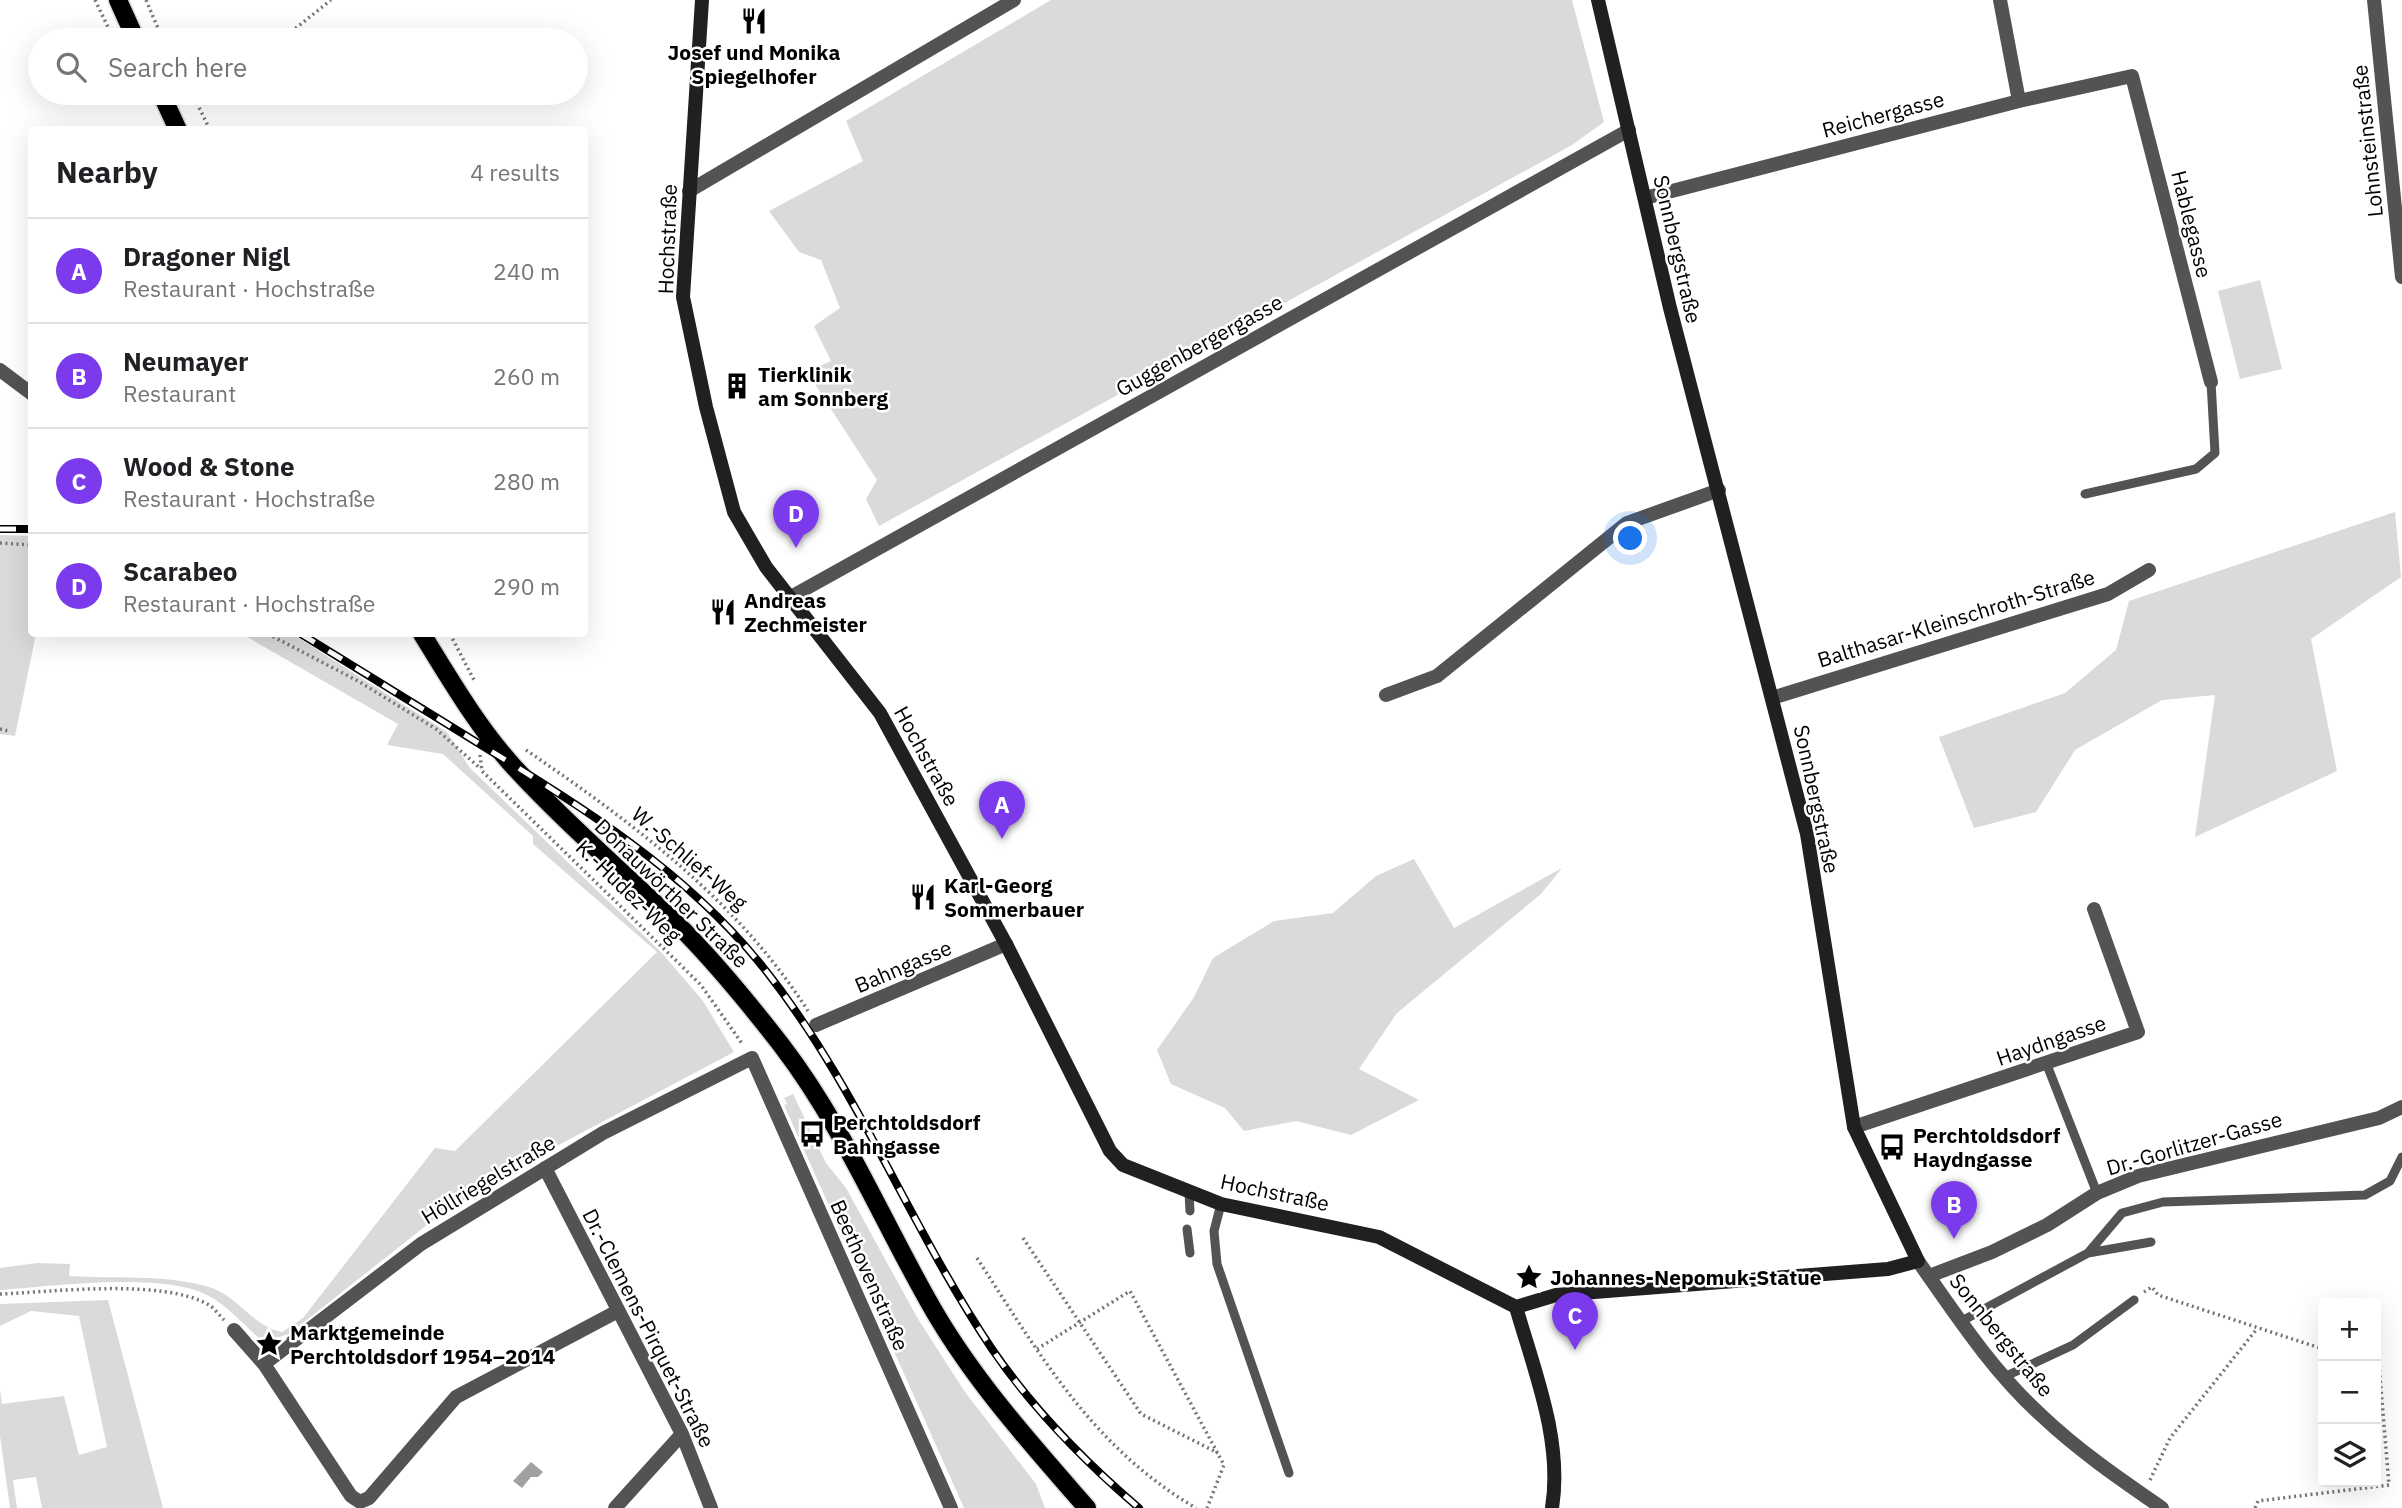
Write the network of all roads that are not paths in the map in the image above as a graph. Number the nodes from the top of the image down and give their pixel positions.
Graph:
1 (118, 0) edge
2 (702, 0) edge
3 (1014, 0) edge
4 (1598, 0) edge
5 (2000, 0) edge
6 (2375, 0) edge
7 (131, 28) edge
8 (2132, 76) joint
9 (2019, 100) junction
10 (167, 105) edge
11 (176, 126) edge
12 (1629, 130) junction
13 (689, 191) junction
14 (1646, 198) junction
15 (2402, 277) edge
16 (0, 370) edge
17 (2211, 382) joint
18 (28, 391) edge
19 (1719, 490) junction
20 (2085, 494) dead end
21 (2149, 570) dead end
22 (789, 598) junction
23 (424, 637) edge
24 (1387, 695) dead end
25 (1772, 698) junction
26 (2094, 909) dead end
27 (1006, 944) junction
28 (817, 1025) road end
29 (752, 1058) joint
30 (2047, 1065) junction
31 (2402, 1108) edge
32 (1854, 1127) junction
33 (2402, 1157) edge
34 (545, 1168) junction
35 (1189, 1193) junction
36 (2096, 1193) junction
37 (1221, 1204) junction
38 (1190, 1211) dead end
39 (1186, 1229) dead end
40 (2151, 1242) dead end
41 (1190, 1253) dead end
42 (2088, 1253) junction
43 (1918, 1261) junction
44 (1929, 1276) junction
45 (2134, 1300) road end
46 (1516, 1307) junction
47 (618, 1311) junction
48 (1960, 1322) junction
49 (234, 1330) road end
50 (264, 1364) junction
51 (2004, 1377) junction
52 (682, 1433) junction
53 (1289, 1473) dead end
54 (615, 1508) edge
55 (711, 1508) edge
56 (951, 1508) edge
57 (1087, 1508) edge
58 (1552, 1508) edge
59 (2161, 1508) edge

1 - 7 main road
2 - 13 main road, Hochstraße
3 - 13 street
4 - 12 main road, Sonnbergstraße
5 - 9 street
6 - 15 street, Lohnsteinstraße
8 - 9 street, Reichergasse
8 - 17 street, Hablegasse
9 - 14 street, Reichergasse
10 - 11 main road
12 - 14 main road, Sonnbergstraße
12 - 22 street, Guggenbergergasse
13 - 22 main road, Hochstraße
14 - 19 main road, Sonnbergstraße
16 - 18 street
17 - 20 lane
19 - 24 street
19 - 25 main road, Sonnbergstraße
21 - 25 street, Balthasar-Kleinschroth-Straße
22 - 27 main road, Hochstraße
23 - 57 main road, Donauwörther Straße
25 - 32 main road, Sonnbergstraße
26 - 30 street, Haydngasse
27 - 28 street, Bahngasse
27 - 35 main road, Hochstraße
29 - 34 street, Höllriegelstraße
29 - 56 street, Beethovenstraße
30 - 32 street, Haydngasse
30 - 36 lane
31 - 36 street, Dr.-Gorlitzer-Gasse
32 - 43 main road, Sonnbergstraße
33 - 42 lane
34 - 47 street, Dr.-Clemens-Pirquet-Straße
34 - 50 street, Höllriegelstraße
35 - 37 main road, Hochstraße
35 - 38 lane
36 - 44 street, Dr.-Gorlitzer-Gasse
37 - 46 main road, Hochstraße
37 - 53 lane
39 - 41 lane
40 - 42 lane
42 - 48 lane
43 - 44 street, Sonnbergstraße
43 - 46 main road
44 - 48 street, Sonnbergstraße
45 - 51 lane
46 - 58 main road
47 - 50 street
47 - 52 street, Dr.-Clemens-Pirquet-Straße
48 - 51 street, Sonnbergstraße
49 - 50 street
51 - 59 street, Sonnbergstraße
52 - 54 street
52 - 55 street, Dr.-Clemens-Pirquet-Straße

